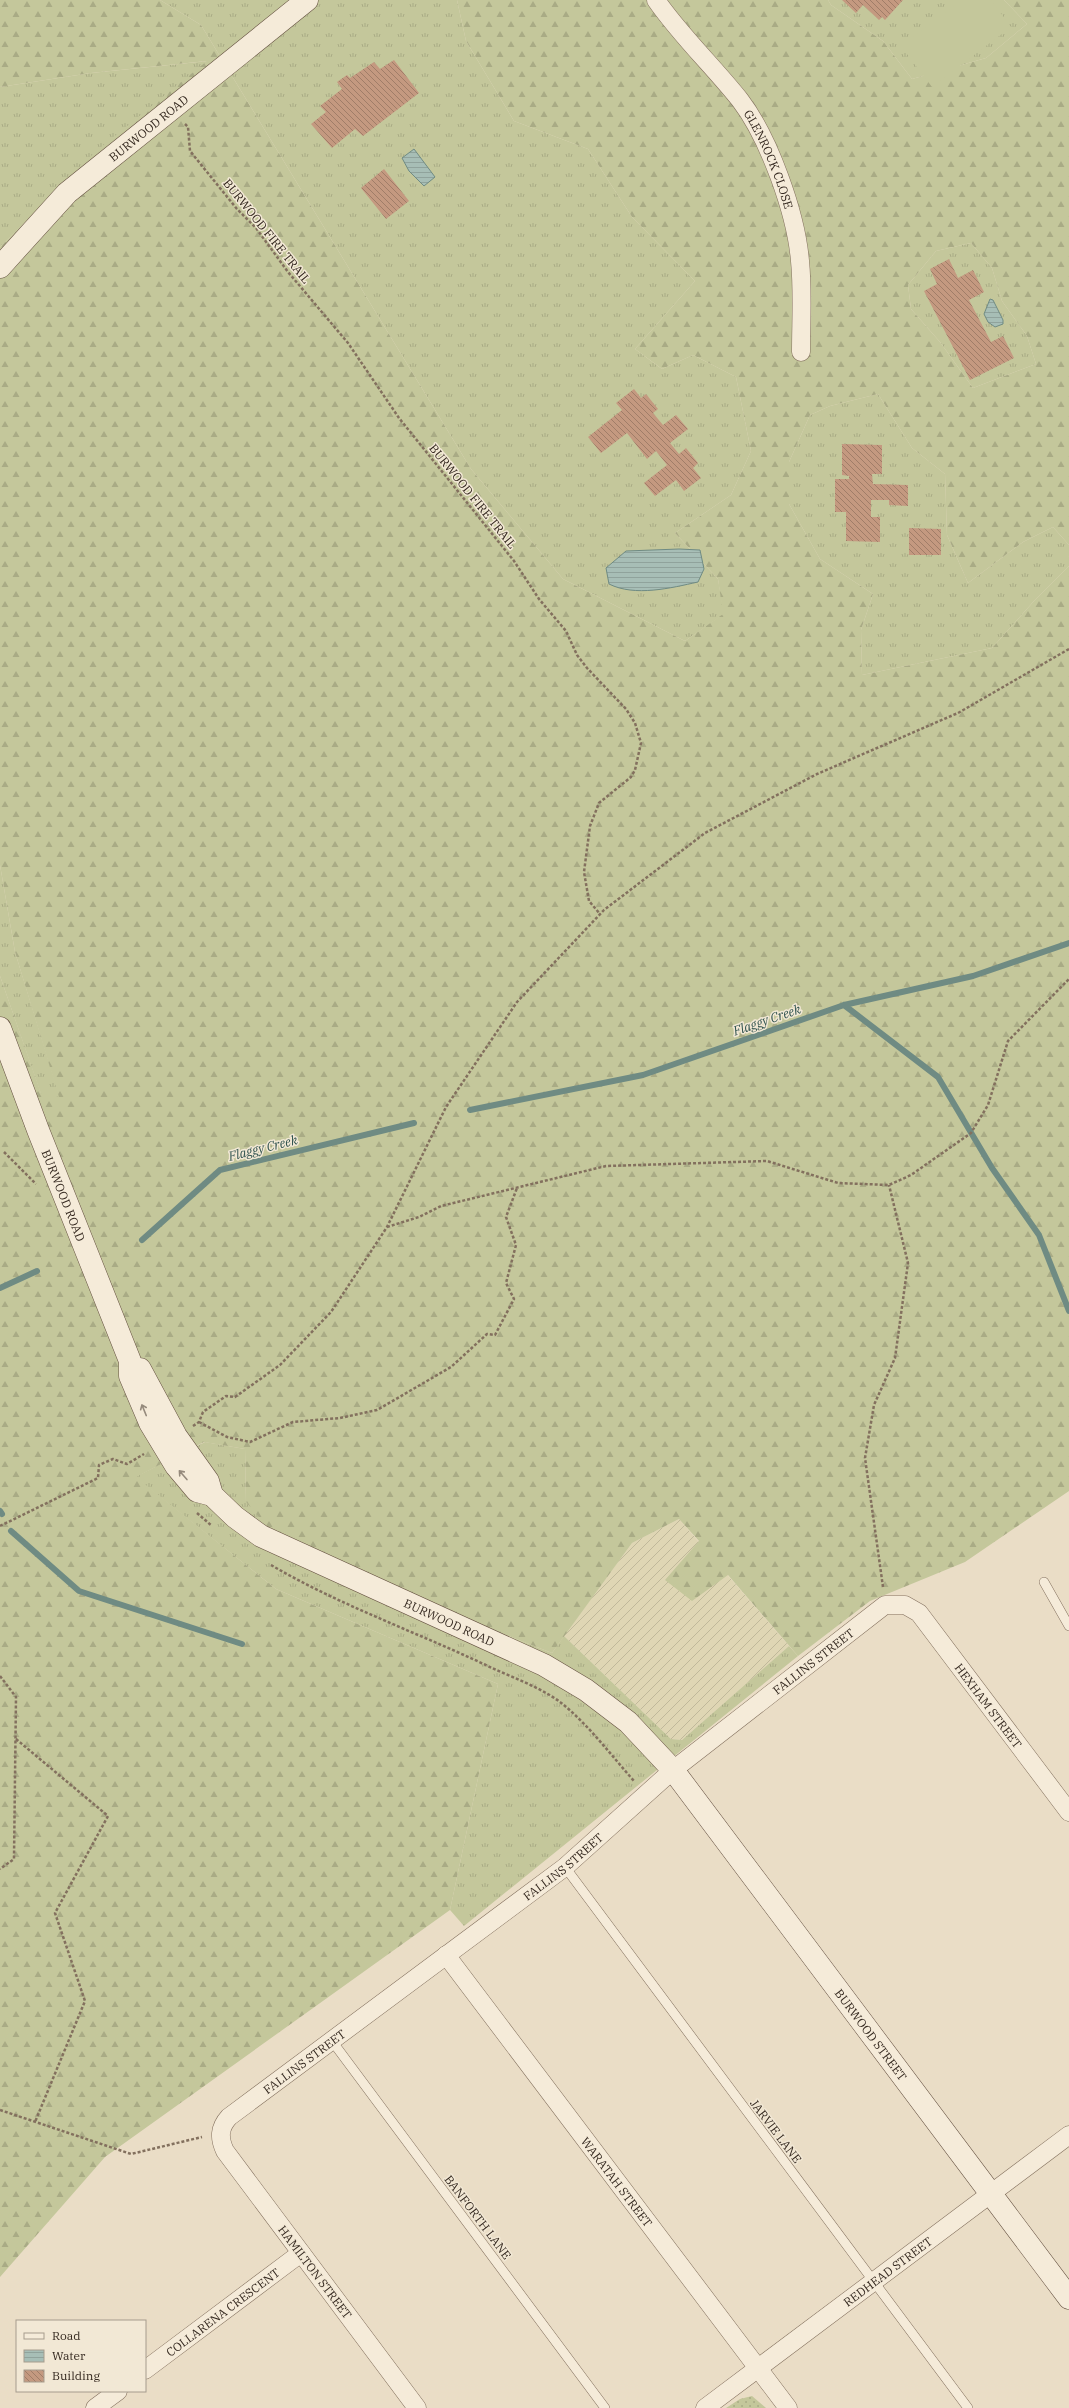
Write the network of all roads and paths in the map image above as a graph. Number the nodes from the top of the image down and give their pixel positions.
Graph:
1 (307, 0) edge
2 (656, 0) edge
3 (172, 108) junction
4 (1, 263) edge
5 (801, 352) dead end
6 (1069, 649) edge
7 (600, 914) junction
8 (1069, 979) edge
9 (0, 1028) edge
10 (888, 1185) junction
11 (517, 1188) junction
12 (387, 1227) junction
13 (199, 1422) junction
14 (158, 1448) junction
15 (192, 1508) dead end
16 (0, 1526) edge
17 (214, 1528) dead end
18 (264, 1561) dead end
19 (1044, 1582) dead end
20 (885, 1605) junction
21 (1069, 1626) edge
22 (0, 1676) edge
23 (16, 1739) junction
24 (673, 1770) junction
25 (645, 1795) junction
26 (1066, 1801) edge
27 (565, 1867) junction
28 (0, 1869) edge
29 (446, 1956) junction
30 (332, 2041) junction
31 (0, 2110) edge
32 (35, 2122) junction
33 (220, 2132) junction
34 (1069, 2135) edge
35 (991, 2194) junction
36 (301, 2253) junction
37 (874, 2282) junction
38 (1069, 2298) edge
39 (146, 2369) edge
40 (759, 2369) junction
41 (117, 2392) edge
42 (95, 2408) edge
43 (417, 2408) edge
44 (605, 2408) edge
45 (705, 2408) edge
46 (788, 2408) edge
47 (968, 2408) edge

1 - 3 main road, BURWOOD ROAD
2 - 5 street, GLENROCK CLOSE
3 - 4 main road, BURWOOD ROAD
3 - 7 path, BURWOOD FIRE TRAIL
6 - 7 path
7 - 12 path
8 - 10 path
9 - 14 main road, BURWOOD ROAD
10 - 11 path
10 - 20 path
11 - 12 path
11 - 13 path
12 - 13 path
13 - 14 path
14 - 16 path
14 - 24 main road, BURWOOD ROAD
15 - 17 path
18 - 25 path
19 - 21 lane
20 - 24 street, FALLINS STREET
20 - 26 street, HEXHAM STREET
22 - 23 path
23 - 28 path
23 - 32 path
24 - 25 street, FALLINS STREET
24 - 35 main road, BURWOOD STREET
25 - 27 street, FALLINS STREET
27 - 29 street, FALLINS STREET
27 - 37 lane, JARVIE LANE
29 - 30 street, FALLINS STREET
29 - 40 street, WARATAH STREET
30 - 33 street, FALLINS STREET
30 - 44 lane, BANFORTH LANE
31 - 32 path
32 - 33 path
33 - 36 street, HAMILTON STREET
34 - 35 street, REDHEAD STREET
35 - 37 street, REDHEAD STREET
35 - 38 main road, BURWOOD STREET
36 - 39 street, COLLARENA CRESCENT
36 - 43 street, HAMILTON STREET
37 - 40 street, REDHEAD STREET
37 - 47 lane, JARVIE LANE
40 - 45 street, REDHEAD STREET
40 - 46 street, WARATAH STREET
41 - 42 street

